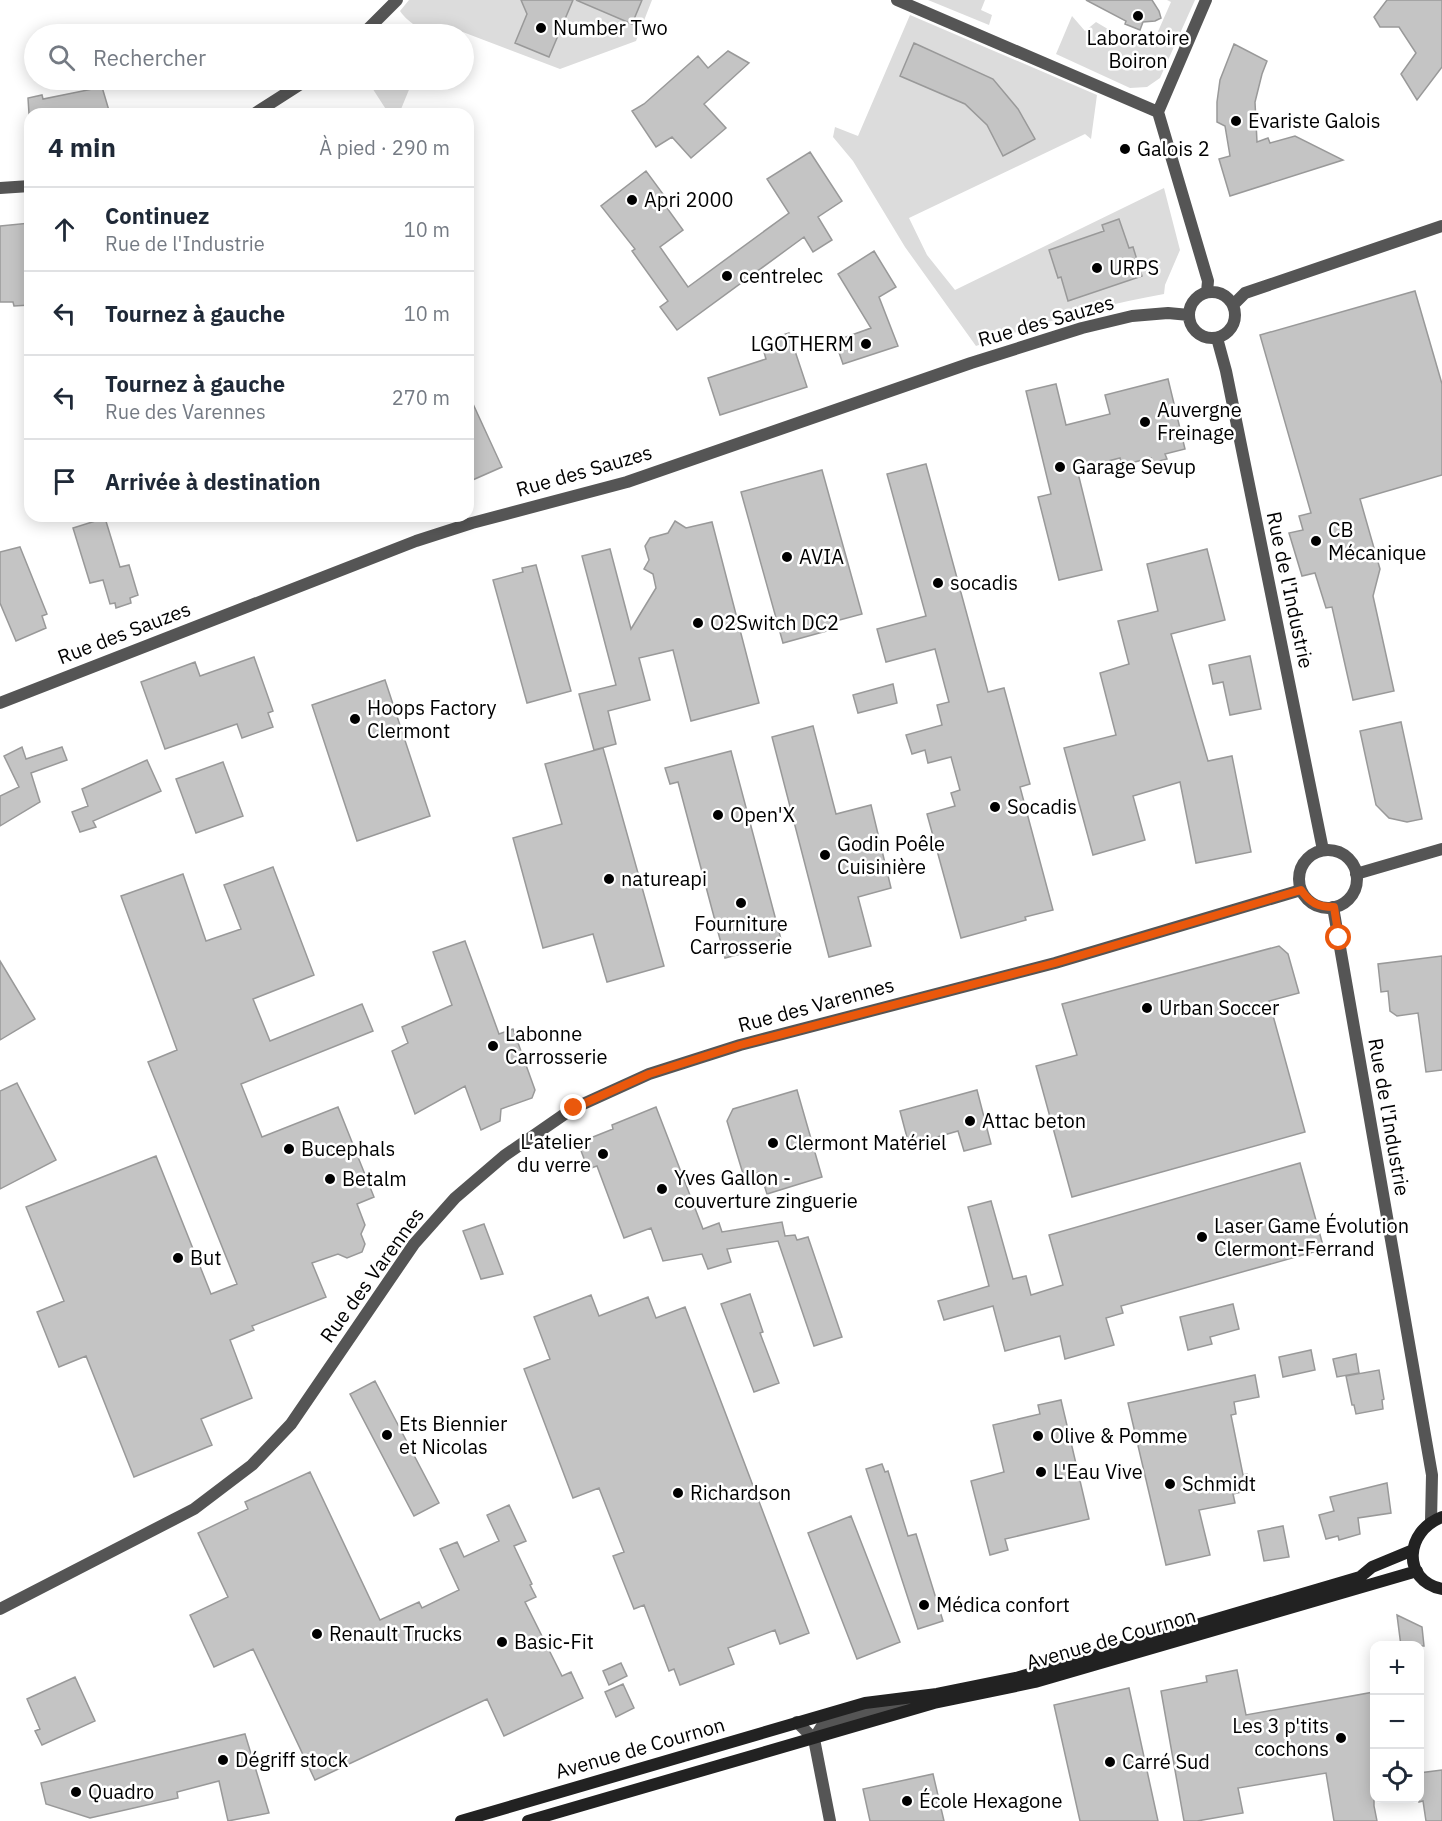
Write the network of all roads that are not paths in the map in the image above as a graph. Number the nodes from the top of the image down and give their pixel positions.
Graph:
1 (398, 0) edge
2 (897, 0) edge
3 (1206, 0) edge
4 (373, 24) edge
5 (291, 90) edge
6 (263, 108) edge
7 (1158, 112) junction
8 (24, 186) edge
9 (0, 188) edge
10 (1442, 226) edge
11 (1207, 292) junction
12 (1233, 305) junction
13 (1189, 315) junction
14 (1217, 338) junction
15 (0, 703) edge
16 (1442, 849) edge
17 (1323, 850) junction
18 (1356, 874) junction
19 (1301, 890) junction
20 (1334, 907) junction
21 (1432, 1475) junction
22 (1442, 1491) edge
23 (1436, 1519) edge
24 (1413, 1550) junction
25 (1417, 1571) junction
26 (1442, 1589) edge
27 (0, 1610) edge
28 (937, 1694) junction
29 (797, 1722) junction
30 (814, 1739) junction
31 (461, 1821) edge
32 (528, 1821) edge
33 (830, 1821) edge

1 - 4 street
2 - 7 street
3 - 7 street
5 - 6 street
7 - 11 street
8 - 9 street
10 - 12 street
11 - 12 street
11 - 13 street
12 - 14 street
13 - 14 street
13 - 15 street, Rue des Sauzes
14 - 17 street, Rue de l'Industrie
16 - 18 street
17 - 18 street
17 - 19 street
18 - 20 street
19 - 20 street
19 - 27 street, Rue des Varennes
20 - 21 street, Rue de l'Industrie
21 - 22 street, Rue de l'Industrie
21 - 23 street, Rue de l'Industrie
23 - 24 main road
24 - 25 main road
24 - 28 main road, Avenue de Cournon
25 - 26 main road
25 - 30 main road, Avenue de Cournon
28 - 29 main road, Avenue de Cournon
28 - 30 street, Avenue de Cournon
29 - 30 street
29 - 31 main road, Avenue de Cournon
30 - 32 main road, Avenue de Cournon
30 - 33 street

